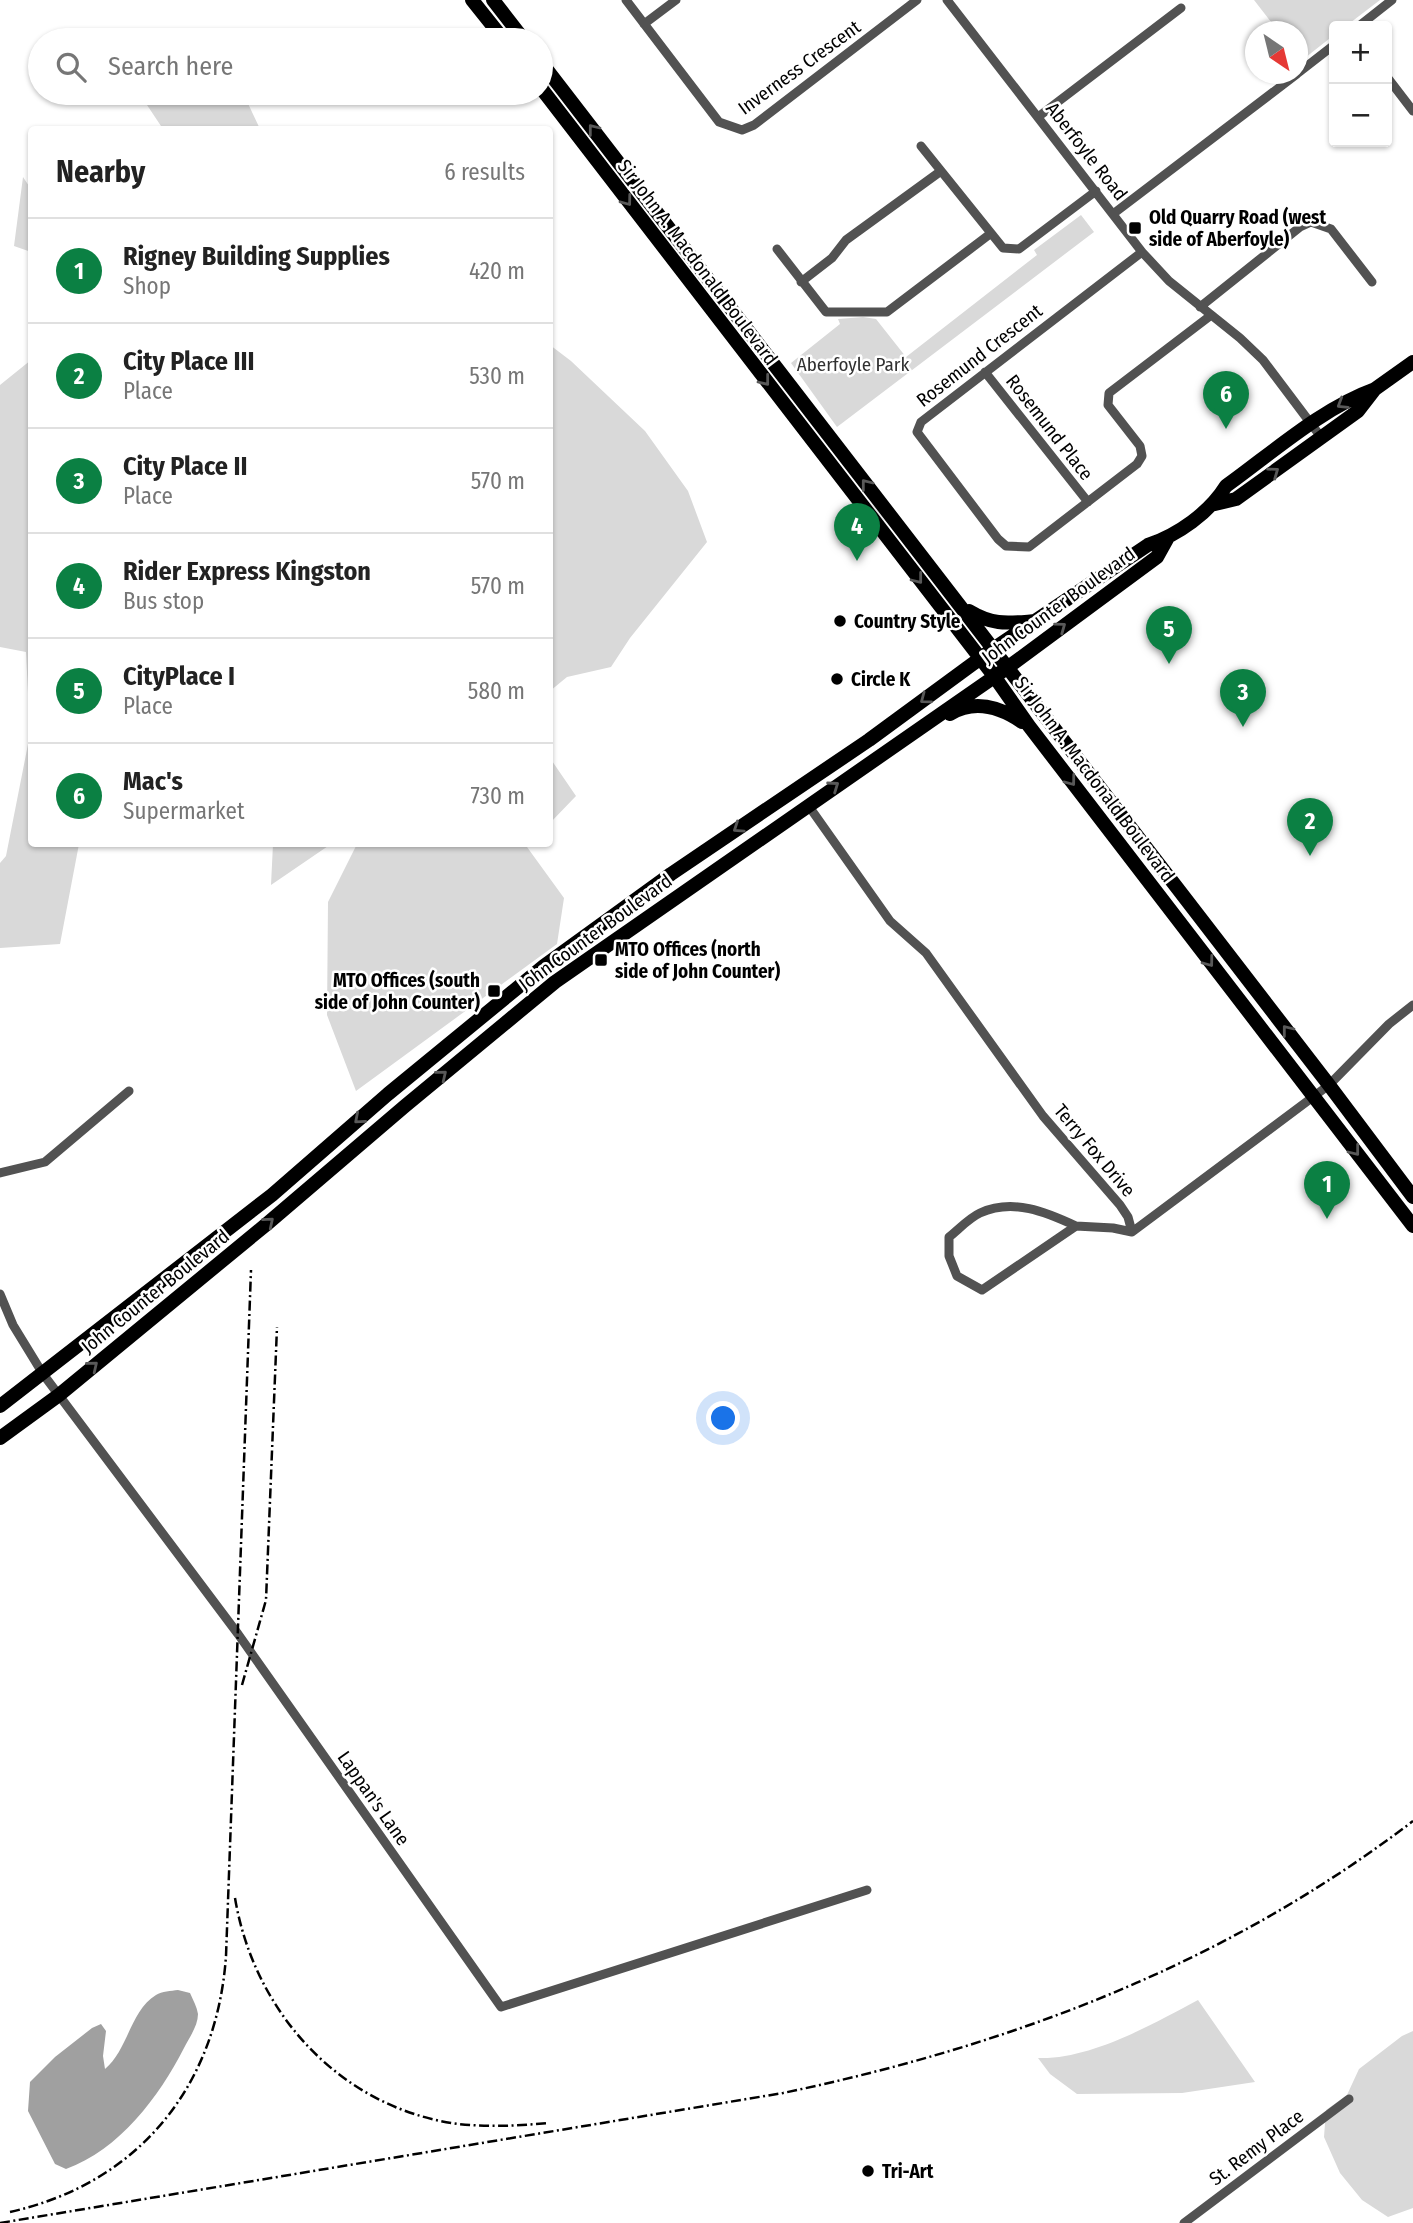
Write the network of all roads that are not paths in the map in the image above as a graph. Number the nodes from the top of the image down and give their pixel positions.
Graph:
1 (472, 0) edge
2 (493, 0) edge
3 (626, 0) edge
4 (676, 0) edge
5 (917, 0) edge
6 (947, 0) edge
7 (1392, 0) edge
8 (1181, 8) dead end
9 (1365, 21) edge
10 (645, 24) junction
11 (494, 28) edge
12 (515, 28) edge
13 (1329, 49) edge
14 (1308, 65) edge
15 (553, 78) edge
16 (1283, 84) edge
17 (1392, 84) edge
18 (553, 104) edge
19 (1413, 111) edge
20 (1038, 117) junction
21 (921, 146) dead end
22 (941, 171) junction
23 (1096, 191) junction
24 (1113, 214) junction
25 (990, 234) junction
26 (777, 249) dead end
27 (1142, 252) junction
28 (801, 282) junction
29 (1372, 282) dead end
30 (1200, 307) junction
31 (1210, 316) junction
32 (1413, 362) edge
33 (985, 372) junction
34 (1375, 390) junction
35 (1311, 425) junction
36 (1321, 438) junction
37 (1088, 502) junction
38 (1215, 504) junction
39 (1167, 538) junction
40 (961, 607) junction
41 (1038, 621) junction
42 (993, 649) junction
43 (980, 659) junction
44 (1007, 668) junction
45 (994, 676) junction
46 (1029, 726) junction
47 (909, 733) junction
48 (808, 805) junction
49 (1413, 1005) edge
50 (1329, 1084) junction
51 (129, 1091) dead end
52 (1313, 1097) junction
53 (0, 1173) edge
54 (1413, 1197) edge
55 (1076, 1226) junction
56 (1413, 1226) edge
57 (1132, 1232) junction
58 (0, 1294) edge
59 (43, 1374) junction
60 (58, 1395) junction
61 (0, 1406) edge
62 (0, 1437) edge
63 (867, 1890) dead end
64 (1349, 2099) dead end
65 (1184, 2223) edge

1 - 11 main road
2 - 12 main road
3 - 10 street, Inverness Crescent
4 - 10 street
5 - 10 street, Inverness Crescent
6 - 20 street, Aberfoyle Road
7 - 9 street
8 - 20 street
13 - 14 street
40 -> 15 main road, Sir John A. Macdonald Boulevard
16 - 24 street
17 - 19 street
18 -> 43 main road, Sir John A. Macdonald Boulevard
20 - 23 street, Aberfoyle Road
21 - 22 street
22 - 25 street
22 - 28 street
23 - 24 street, Aberfoyle Road
23 - 25 street
24 - 27 street, Aberfoyle Road
25 - 28 street
26 - 28 street
27 - 30 street, Aberfoyle Road
27 - 33 street, Rosemund Crescent
29 - 30 street
30 - 31 street, Aberfoyle Road
31 - 35 street, Aberfoyle Road
31 - 37 street, Rosemund Crescent
32 - 34 main road, John Counter Boulevard
33 - 37 street, Rosemund Place
33 - 37 street, Rosemund Crescent
34 -> 35 main road, John Counter Boulevard
34 - 36 main road, John Counter Boulevard
35 - 36 street, Aberfoyle Road
35 - 38 main road, John Counter Boulevard
38 -> 36 main road, John Counter Boulevard
38 - 39 main road, John Counter Boulevard
39 - 41 main road, John Counter Boulevard
44 -> 39 main road, John Counter Boulevard
40 - 41 main road
40 - 42 main road, Sir John A. Macdonald Boulevard
41 - 42 main road, John Counter Boulevard
42 - 43 main road, John Counter Boulevard
42 - 44 main road, Sir John A. Macdonald Boulevard
43 - 45 main road, Sir John A. Macdonald Boulevard
43 -> 59 main road, John Counter Boulevard
44 - 45 main road, John Counter Boulevard
50 -> 44 main road, Sir John A. Macdonald Boulevard
45 - 46 main road, Sir John A. Macdonald Boulevard
45 - 47 main road, John Counter Boulevard
46 - 47 main road
46 -> 52 main road, Sir John A. Macdonald Boulevard
48 -> 47 main road, John Counter Boulevard
48 - 57 street, Terry Fox Drive
60 -> 48 main road, John Counter Boulevard
49 - 50 street
50 - 52 street
50 - 54 main road, Sir John A. Macdonald Boulevard
51 - 53 street
52 -> 56 main road, Sir John A. Macdonald Boulevard
52 - 57 street
55 - 55 street
55 - 57 street
58 - 59 street, Lappan's Lane
59 - 60 street, Lappan's Lane
59 - 61 main road, John Counter Boulevard
60 - 62 main road, John Counter Boulevard
60 - 63 street, Lappan's Lane
64 - 65 street, St. Remy Place

